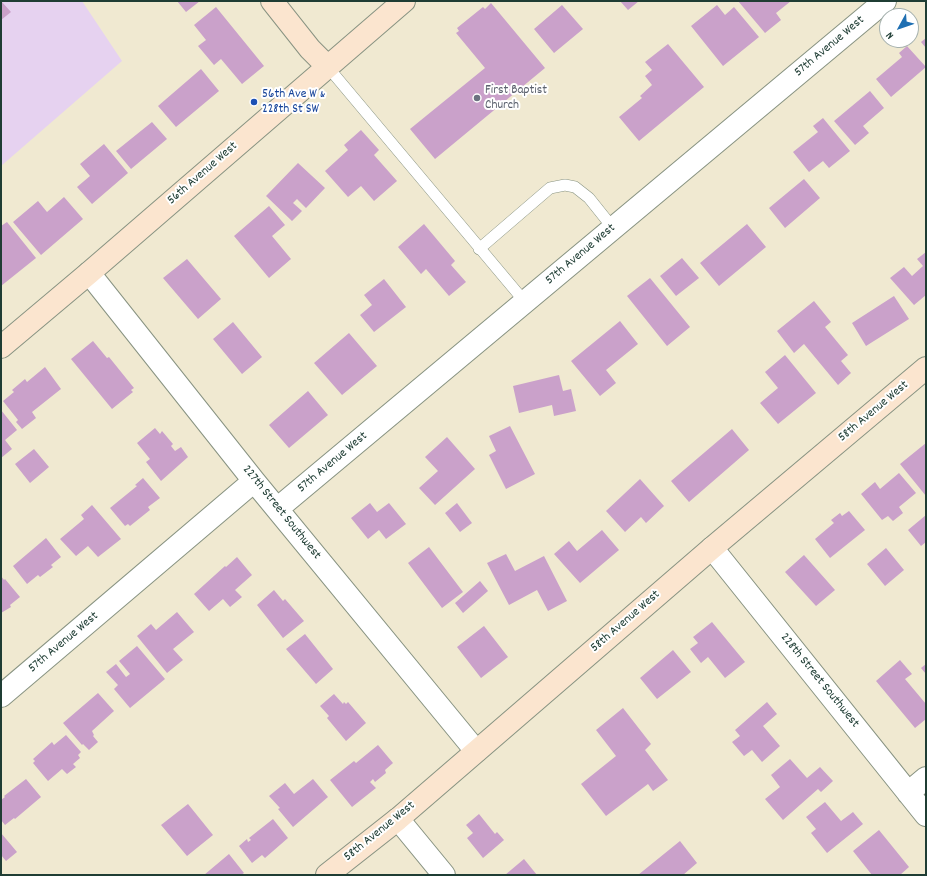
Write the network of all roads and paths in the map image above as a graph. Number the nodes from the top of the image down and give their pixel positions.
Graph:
1 (272, 1) edge
2 (404, 1) edge
3 (885, 1) edge
4 (327, 66) junction
5 (613, 228) junction
6 (479, 248) junction
7 (89, 273) junction
8 (525, 302) junction
9 (1, 347) edge
10 (926, 368) edge
11 (254, 481) junction
12 (277, 509) junction
13 (712, 548) junction
14 (1, 696) edge
15 (476, 751) junction
16 (926, 778) edge
17 (908, 793) junction
18 (926, 815) edge
19 (398, 819) junction
20 (327, 875) edge
21 (444, 875) edge

1 - 4 street
2 - 4 street, 56th Avenue West
3 - 5 street, 57th Avenue West
4 - 6 lane
4 - 7 street, 56th Avenue West
5 - 6 lane
5 - 8 street, 57th Avenue West
6 - 8 lane
7 - 9 street, 56th Avenue West
7 - 11 street, 227th Street Southwest
8 - 12 street, 57th Avenue West
10 - 13 street, 58th Avenue West
11 - 12 street, 227th Street Southwest
11 - 14 street, 57th Avenue West
12 - 15 street, 227th Street Southwest
13 - 15 street, 58th Avenue West
13 - 17 street, 228th Street Southwest
15 - 19 street, 58th Avenue West
16 - 17 street
17 - 18 street, 228th Street Southwest
19 - 20 street, 58th Avenue West
19 - 21 street

